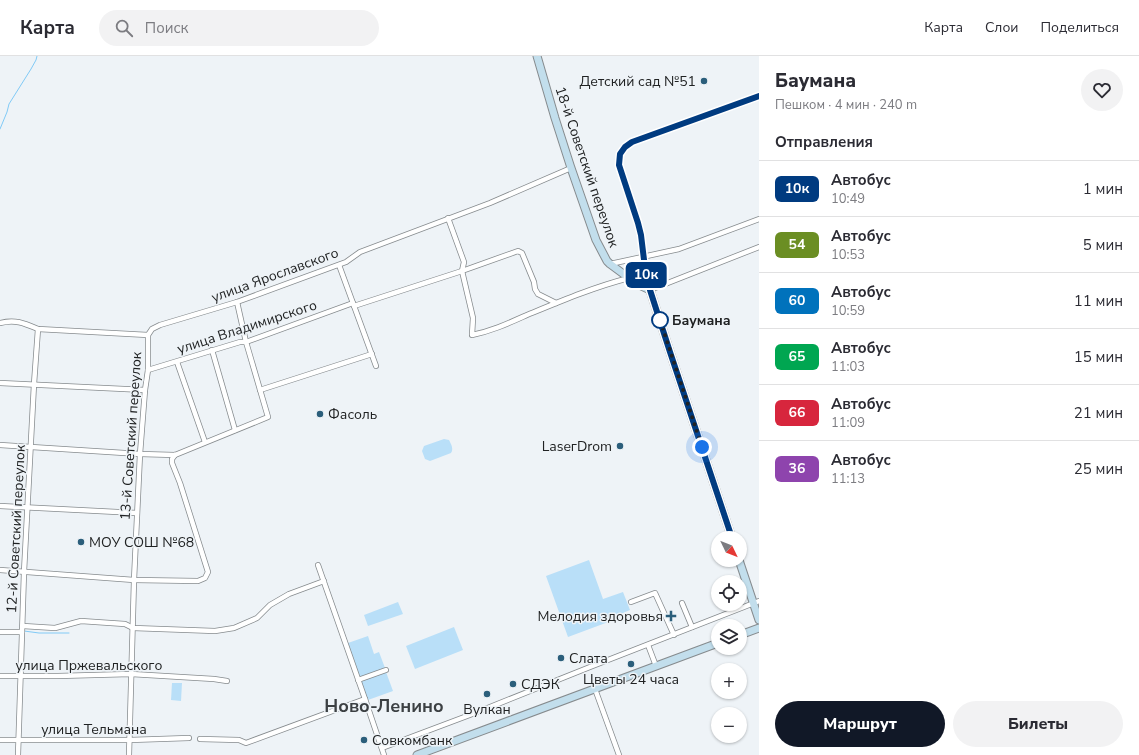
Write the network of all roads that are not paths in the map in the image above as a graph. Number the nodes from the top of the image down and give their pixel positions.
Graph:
1 (538, 56) edge
2 (759, 96) edge
3 (571, 168) junction
4 (448, 218) junction
5 (759, 219) edge
6 (759, 247) edge
7 (643, 256) junction
8 (610, 264) junction
9 (339, 265) junction
10 (462, 271) junction
11 (629, 278) junction
12 (650, 290) junction
13 (237, 302) junction
14 (556, 303) junction
15 (353, 304) junction
16 (0, 323) edge
17 (38, 329) junction
18 (148, 335) junction
19 (246, 342) junction
20 (212, 350) junction
21 (372, 354) junction
22 (177, 362) junction
23 (376, 366) dead end
24 (148, 370) junction
25 (0, 383) edge
26 (34, 384) junction
27 (145, 390) junction
28 (260, 390) junction
29 (235, 430) junction
30 (204, 442) junction
31 (0, 445) edge
32 (32, 447) junction
33 (140, 454) junction
34 (175, 455) junction
35 (0, 506) edge
36 (28, 507) junction
37 (137, 513) junction
38 (730, 531) edge
39 (318, 565) dead end
40 (743, 567) edge
41 (0, 570) edge
42 (24, 572) junction
43 (134, 580) junction
44 (324, 581) junction
45 (631, 602) dead end
46 (756, 602) edge
47 (682, 603) dead end
48 (759, 620) edge
49 (22, 626) junction
50 (133, 628) junction
51 (692, 628) junction
52 (759, 628) edge
53 (0, 632) edge
54 (22, 632) junction
55 (747, 632) edge
56 (674, 635) junction
57 (648, 645) junction
58 (711, 646) edge
59 (656, 666) junction
60 (386, 670) dead end
61 (131, 674) junction
62 (0, 676) edge
63 (22, 676) junction
64 (358, 680) junction
65 (227, 681) dead end
66 (595, 689) junction
67 (365, 699) junction
68 (189, 738) dead end
69 (200, 739) dead end
70 (0, 740) edge
71 (18, 740) junction
72 (130, 740) junction
73 (382, 748) junction
74 (18, 755) edge
75 (129, 755) edge
76 (384, 755) edge
77 (417, 755) edge
78 (619, 755) edge

1 - 3 street, 18-й Советский переулок
2 - 7 street
3 - 4 street, улица Ярославского
3 - 8 street, 18-й Советский переулок
4 - 9 street, улица Ярославского
4 - 10 street
5 - 7 street
6 - 12 street
7 - 8 street
7 - 12 street
8 - 11 street, 18-й Советский переулок
9 - 13 street, улица Ярославского
9 - 15 street
10 - 14 street, улица Владимирского
10 - 14 street
10 - 15 street, улица Владимирского
11 - 12 street, 18-й Советский переулок
11 - 14 street
12 - 38 street
13 - 18 street, улица Ярославского
13 - 19 street
15 - 19 street, улица Владимирского
15 - 21 street
16 - 17 street
17 - 18 street
17 - 26 street, 12-й Советский переулок
18 - 24 street, 13-й Советский переулок
19 - 20 street, улица Владимирского
19 - 28 street
20 - 22 street, улица Владимирского
20 - 29 street
21 - 23 street
21 - 28 street
22 - 24 street, улица Владимирского
22 - 30 street
24 - 27 street, 13-й Советский переулок
25 - 26 street
26 - 27 street
26 - 32 street, 12-й Советский переулок
27 - 33 street, 13-й Советский переулок
28 - 29 street
29 - 30 street
30 - 34 street
31 - 32 street
32 - 33 street
32 - 36 street, 12-й Советский переулок
33 - 34 street
33 - 37 street, 13-й Советский переулок
34 - 43 street
35 - 36 street
36 - 37 street
36 - 42 street, 12-й Советский переулок
37 - 43 street, 13-й Советский переулок
39 - 44 street
40 - 46 street
41 - 42 street
42 - 43 street
42 - 49 street, 12-й Советский переулок
43 - 50 street, 13-й Советский переулок
44 - 50 street
44 - 64 street
45 - 56 street
46 - 48 street
46 - 51 street
47 - 51 street
49 - 50 street
49 - 54 street, 12-й Советский переулок
50 - 61 street, 13-й Советский переулок
51 - 56 street
52 - 55 street
53 - 54 street
54 - 63 street, 12-й Советский переулок
56 - 57 street
57 - 59 street
57 - 73 street
58 - 59 street
59 - 66 street
60 - 64 street
61 - 63 street, улица Пржевальского
61 - 65 street, улица Пржевальского
61 - 72 street, 13-й Советский переулок
62 - 63 street, улица Пржевальского
63 - 71 street, 12-й Советский переулок
64 - 67 street
66 - 77 street
66 - 78 street
67 - 69 street
67 - 73 street
68 - 72 street, улица Тельмана
70 - 71 street, улица Тельмана
71 - 72 street, улица Тельмана
71 - 74 street, 12-й Советский переулок
72 - 75 street, 13-й Советский переулок
73 - 76 street

